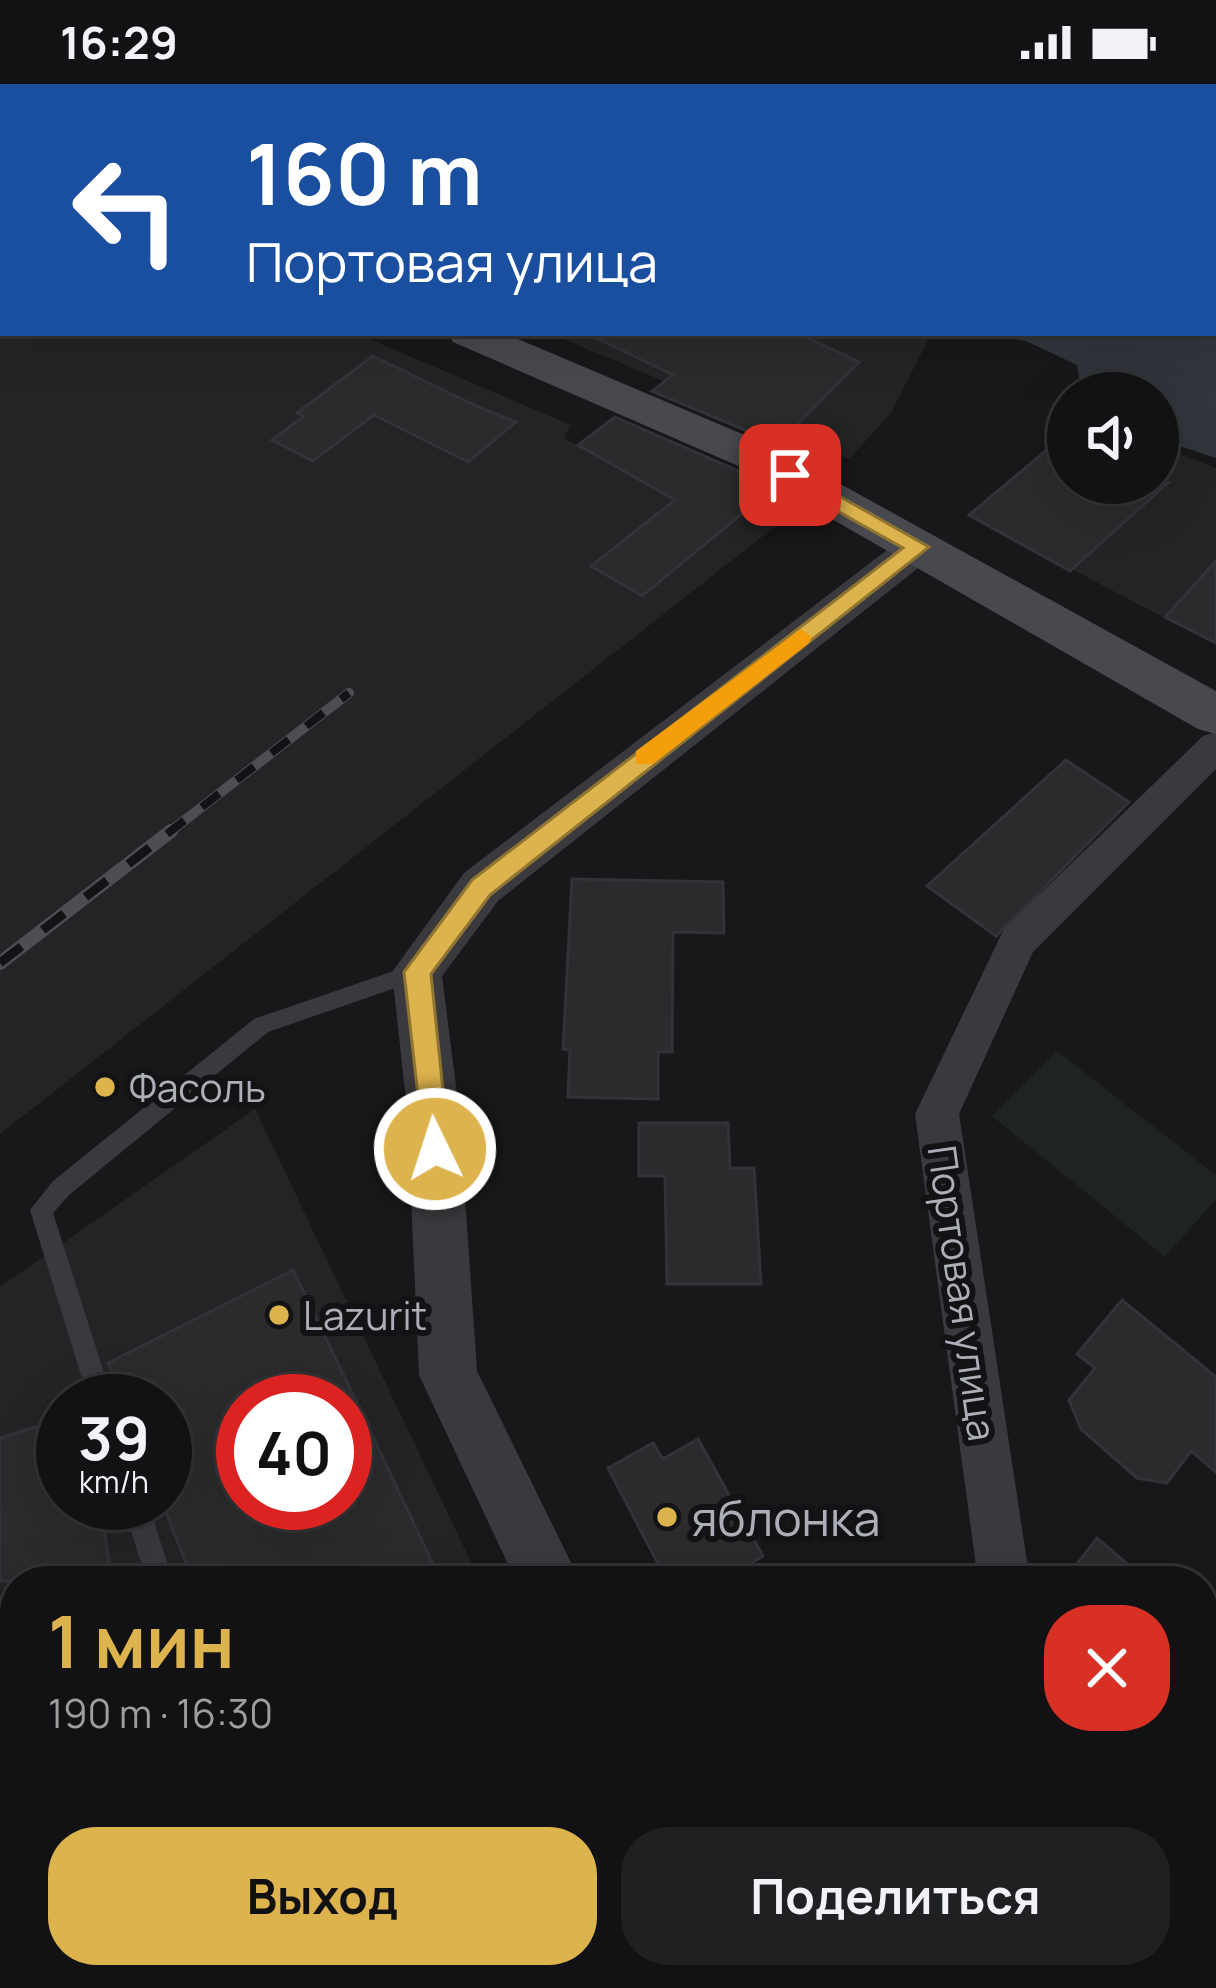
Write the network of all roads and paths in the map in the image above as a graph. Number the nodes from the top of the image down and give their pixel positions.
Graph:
1 (476, 336) edge
2 (918, 547) junction
3 (1216, 715) edge
4 (1216, 746) edge
5 (417, 972) junction
6 (93, 1374) edge
7 (143, 1530) edge
8 (155, 1566) edge
9 (542, 1566) edge
10 (1002, 1566) edge

1 - 2 main road
2 - 3 main road
2 - 5 street
4 - 10 street, Портовая улица
5 - 6 lane
5 - 9 street
7 - 8 lane

